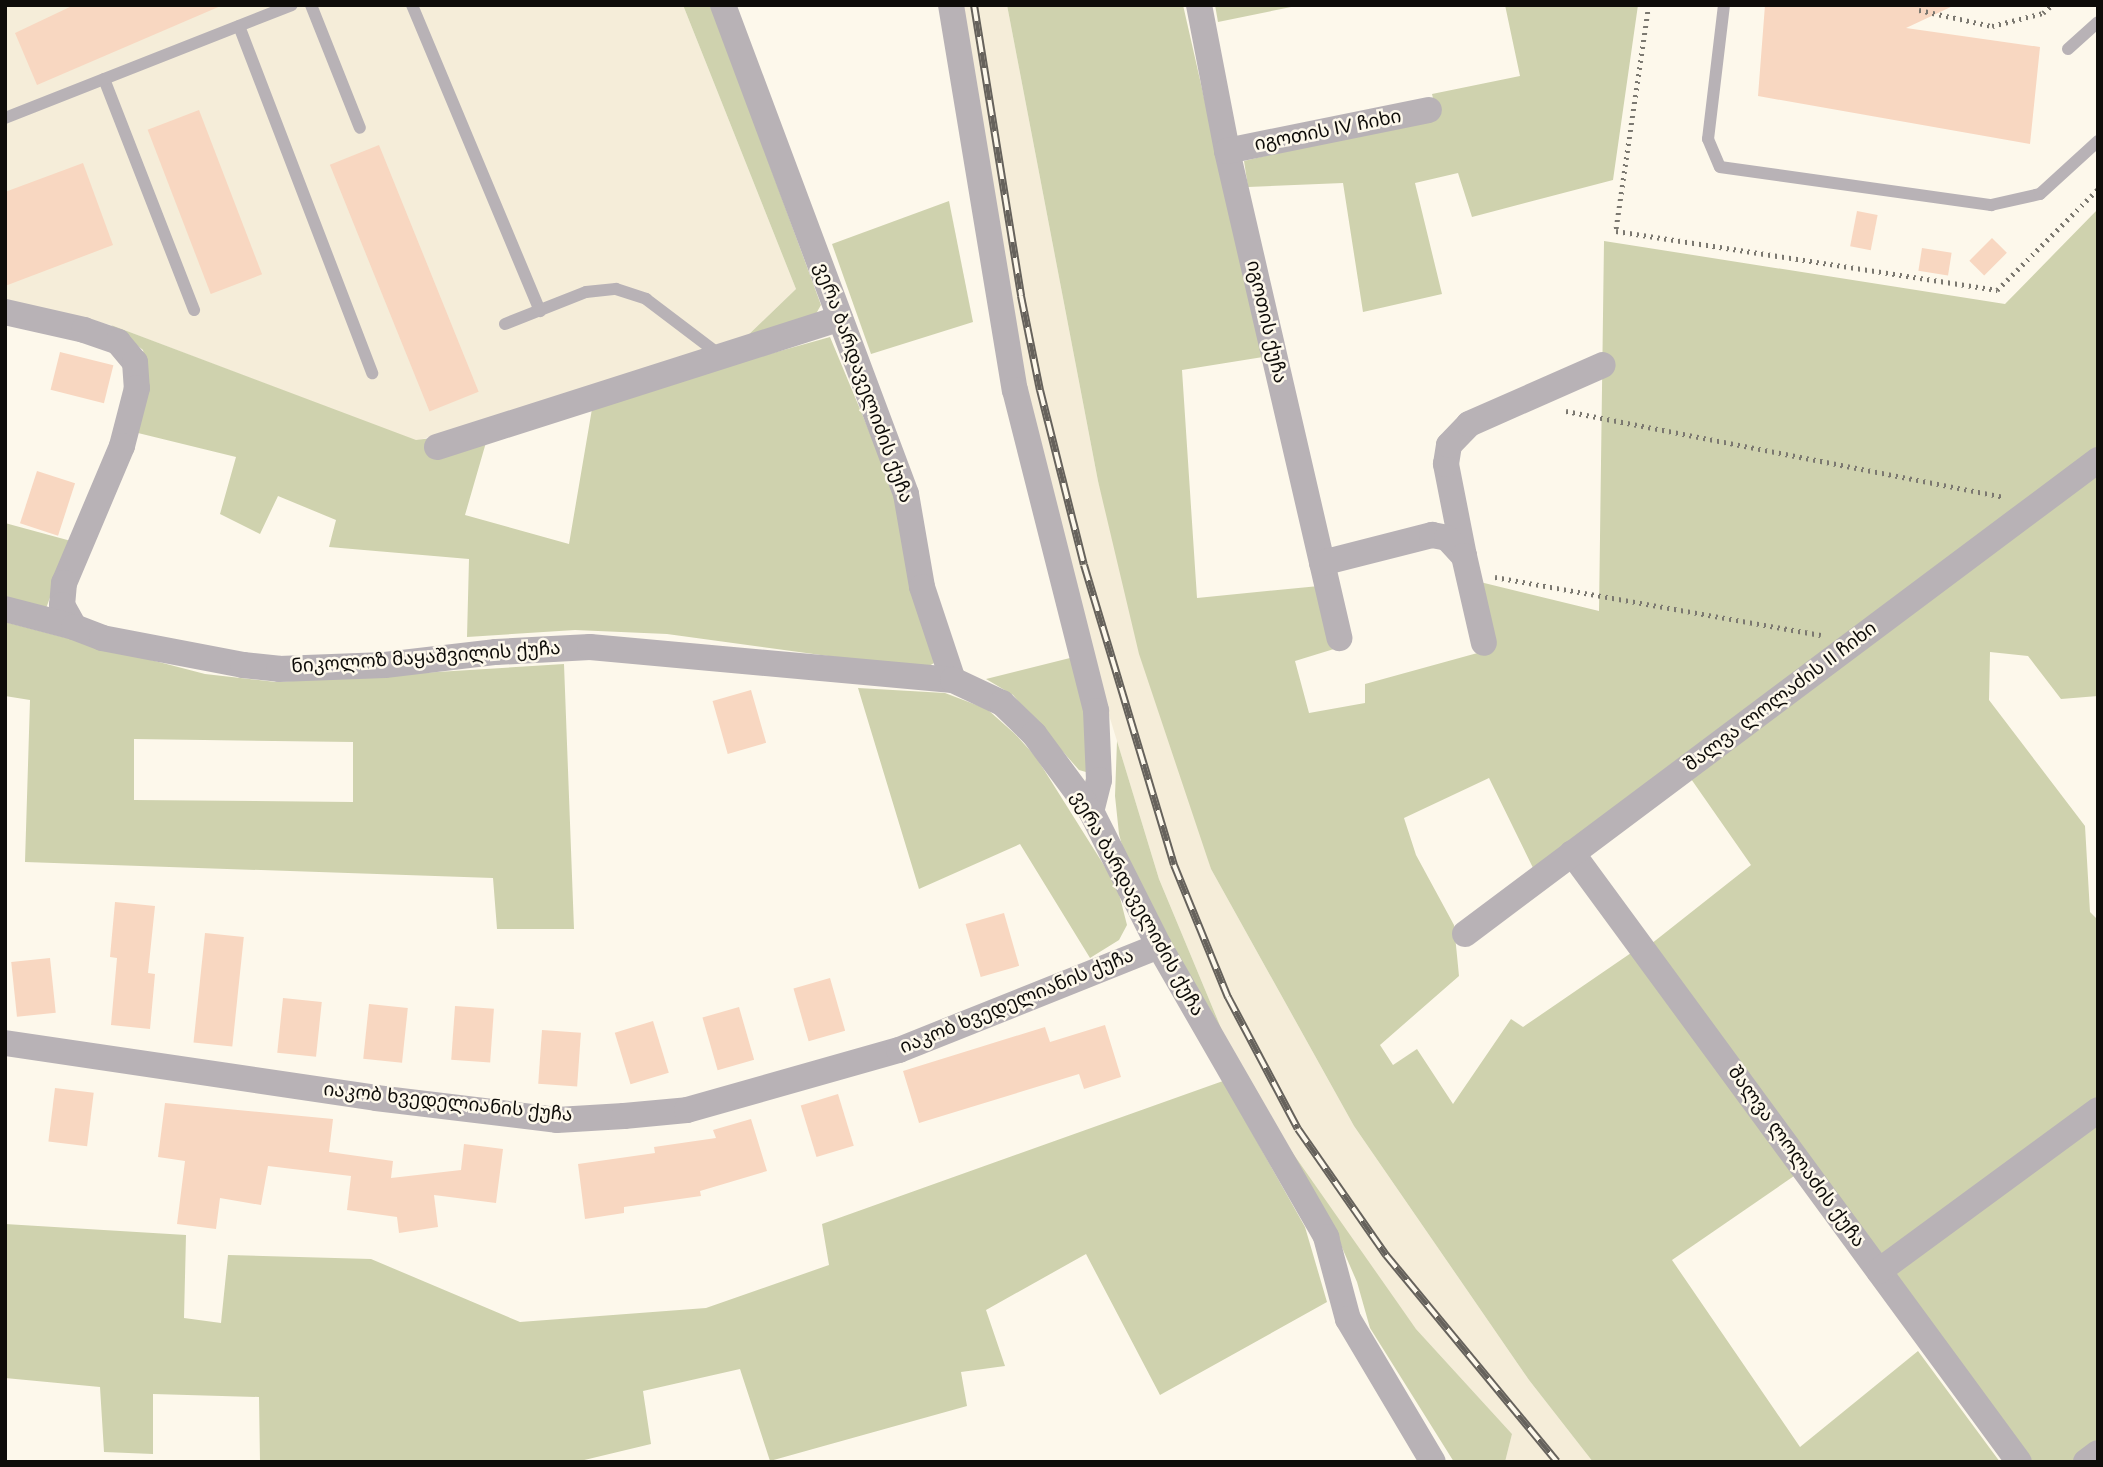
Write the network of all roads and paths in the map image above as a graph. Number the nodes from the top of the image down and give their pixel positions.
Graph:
1 (292, 5) edge
2 (311, 5) edge
3 (412, 5) edge
4 (723, 5) edge
5 (951, 5) edge
6 (1199, 5) edge
7 (1649, 5) edge
8 (1724, 5) edge
9 (2052, 5) edge
10 (1919, 10) dead end
11 (2098, 22) edge
12 (239, 26) junction
13 (2068, 49) dead end
14 (104, 79) junction
15 (1429, 110) dead end
16 (5, 118) edge
17 (360, 128) dead end
18 (2098, 141) edge
19 (1227, 151) junction
20 (2098, 189) edge
21 (194, 310) dead end
22 (540, 311) junction
23 (5, 312) edge
24 (840, 318) junction
25 (505, 324) dead end
26 (722, 356) junction
27 (1603, 365) dead end
28 (372, 373) dead end
29 (1560, 410) dead end
30 (438, 447) dead end
31 (2098, 460) edge
32 (2039, 504) junction
33 (1322, 563) junction
34 (1466, 564) junction
35 (5, 610) edge
36 (74, 627) junction
37 (1339, 638) dead end
38 (1856, 641) junction
39 (1484, 643) dead end
40 (953, 680) junction
41 (1091, 811) junction
42 (1572, 853) junction
43 (1465, 934) dead end
44 (1159, 946) junction
45 (5, 1043) edge
46 (2098, 1110) edge
47 (1879, 1271) junction
48 (2098, 1453) edge
49 (1433, 1462) edge
50 (2019, 1462) edge
51 (2086, 1462) edge

1 - 12 lane
2 - 17 lane
3 - 22 lane
4 - 24 street, ვერა ბარდაველიძის ქუჩა
5 - 41 street
6 - 19 street, იგოთის ქუჩა
7 - 20 path
8 - 18 lane
9 - 10 path
11 - 13 lane
12 - 14 lane
12 - 28 lane
14 - 16 lane
14 - 21 lane
15 - 19 street, იგოთის IV ჩიხი
19 - 33 street, იგოთის ქუჩა
22 - 25 lane
22 - 26 lane
23 - 36 street
24 - 26 street
24 - 40 street, ვერა ბარდაველიძის ქუჩა
26 - 30 street
27 - 34 street
29 - 32 path
31 - 32 street, შალვა ლოლაძის II ჩიხი
32 - 38 street, შალვა ლოლაძის II ჩიხი
33 - 34 street
33 - 37 street, იგოთის ქუჩა
34 - 38 path
34 - 39 street
35 - 36 street, ნიკოლოზ მაყაშვილის ქუჩა
36 - 40 street, ნიკოლოზ მაყაშვილის ქუჩა
38 - 42 street, შალვა ლოლაძის II ჩიხი
40 - 41 street, ვერა ბარდაველიძის ქუჩა
41 - 44 street, ვერა ბარდაველიძის ქუჩა
42 - 43 street, შალვა ლოლაძის II ჩიხი
42 - 47 street, შალვა ლოლაძის ქუჩა
44 - 45 street, იაკობ ხვედელიანის ქუჩა
44 - 49 street, ვერა ბარდაველიძის ქუჩა
46 - 47 street
47 - 50 street, შალვა ლოლაძის ქუჩა
48 - 51 street

